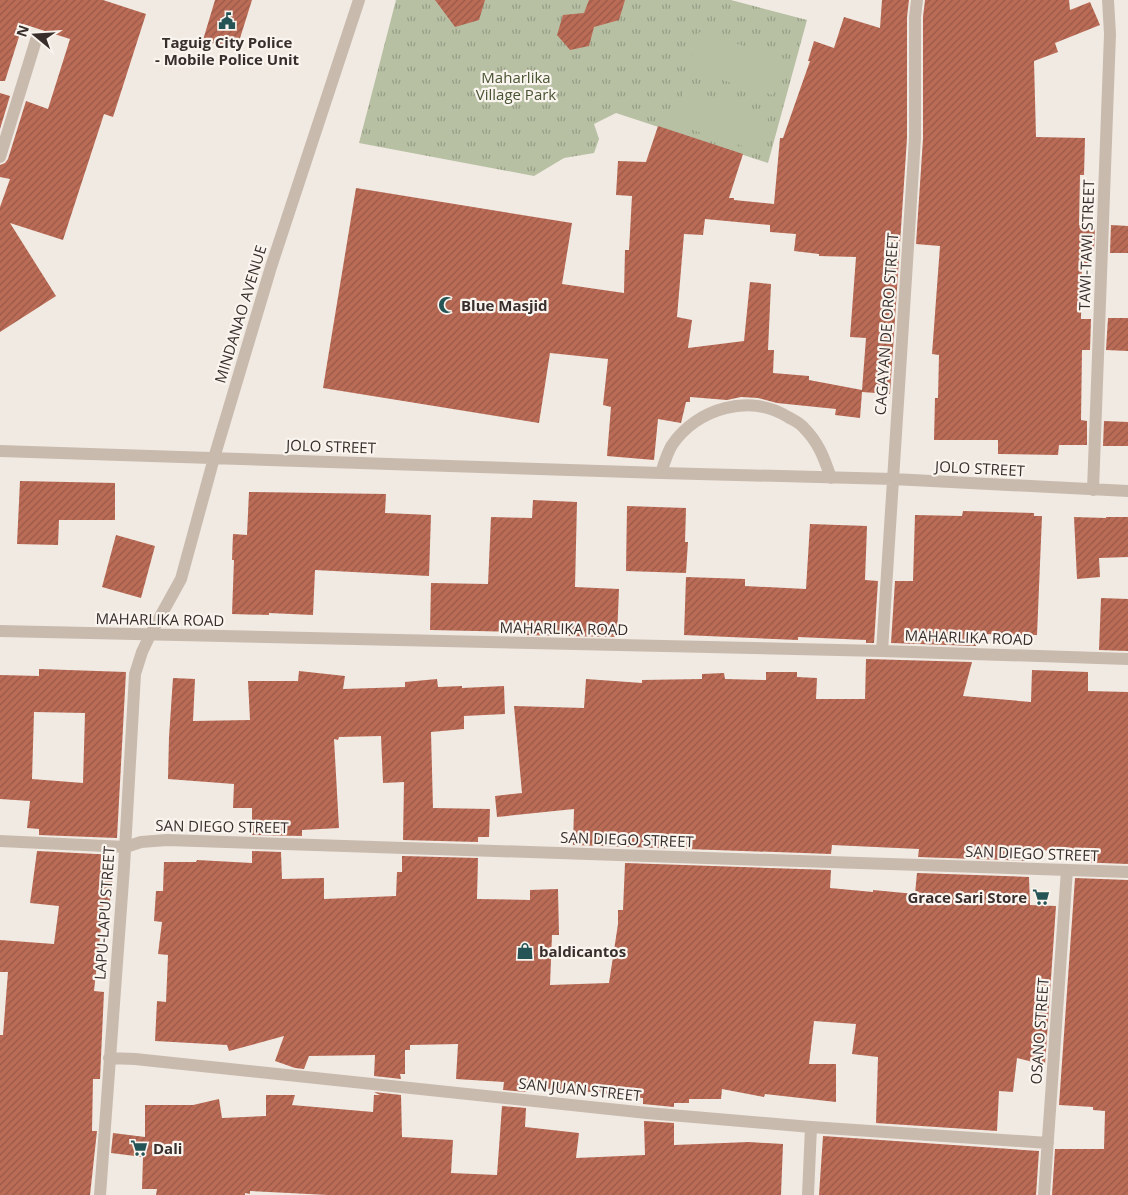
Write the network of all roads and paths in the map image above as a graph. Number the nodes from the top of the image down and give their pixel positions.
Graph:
1 (360, 0) edge
2 (917, 0) edge
3 (1108, 0) edge
4 (36, 40) dead end
5 (0, 157) edge
6 (0, 451) edge
7 (214, 458) junction
8 (661, 473) junction
9 (831, 478) junction
10 (892, 479) junction
11 (1093, 490) junction
12 (1128, 491) edge
13 (0, 631) edge
14 (150, 636) junction
15 (882, 651) junction
16 (1128, 659) edge
17 (0, 841) edge
18 (126, 847) junction
19 (1067, 870) junction
20 (1128, 872) edge
21 (109, 1058) junction
22 (811, 1127) junction
23 (1048, 1143) junction
24 (100, 1195) edge
25 (808, 1195) edge
26 (1044, 1195) edge

1 - 7 street, MINDANAO AVENUE
2 - 10 street, CAGAYAN DE ORO STREET
3 - 11 street, TAWI-TAWI STREET
4 - 5 street
6 - 7 street, JOLO STREET
7 - 8 street, JOLO STREET
7 - 14 street, MINDANAO AVENUE
8 - 9 street, JOLO STREET
8 - 9 street
9 - 10 street, JOLO STREET
10 - 11 street, JOLO STREET
10 - 15 street, CAGAYAN DE ORO STREET
11 - 12 street, JOLO STREET
13 - 14 street, MAHARLIKA ROAD
14 - 15 street, MAHARLIKA ROAD
14 - 18 street, LAPU-LAPU STREET
15 - 16 street, MAHARLIKA ROAD
17 - 18 street, SAN DIEGO STREET
18 - 19 street, SAN DIEGO STREET
18 - 21 street, LAPU-LAPU STREET
19 - 20 street, SAN DIEGO STREET
19 - 23 street, OSANO STREET
21 - 22 street, SAN JUAN STREET
21 - 24 street, LAPU-LAPU STREET
22 - 23 street, SAN JUAN STREET
22 - 25 street
23 - 26 street, OSANO STREET

